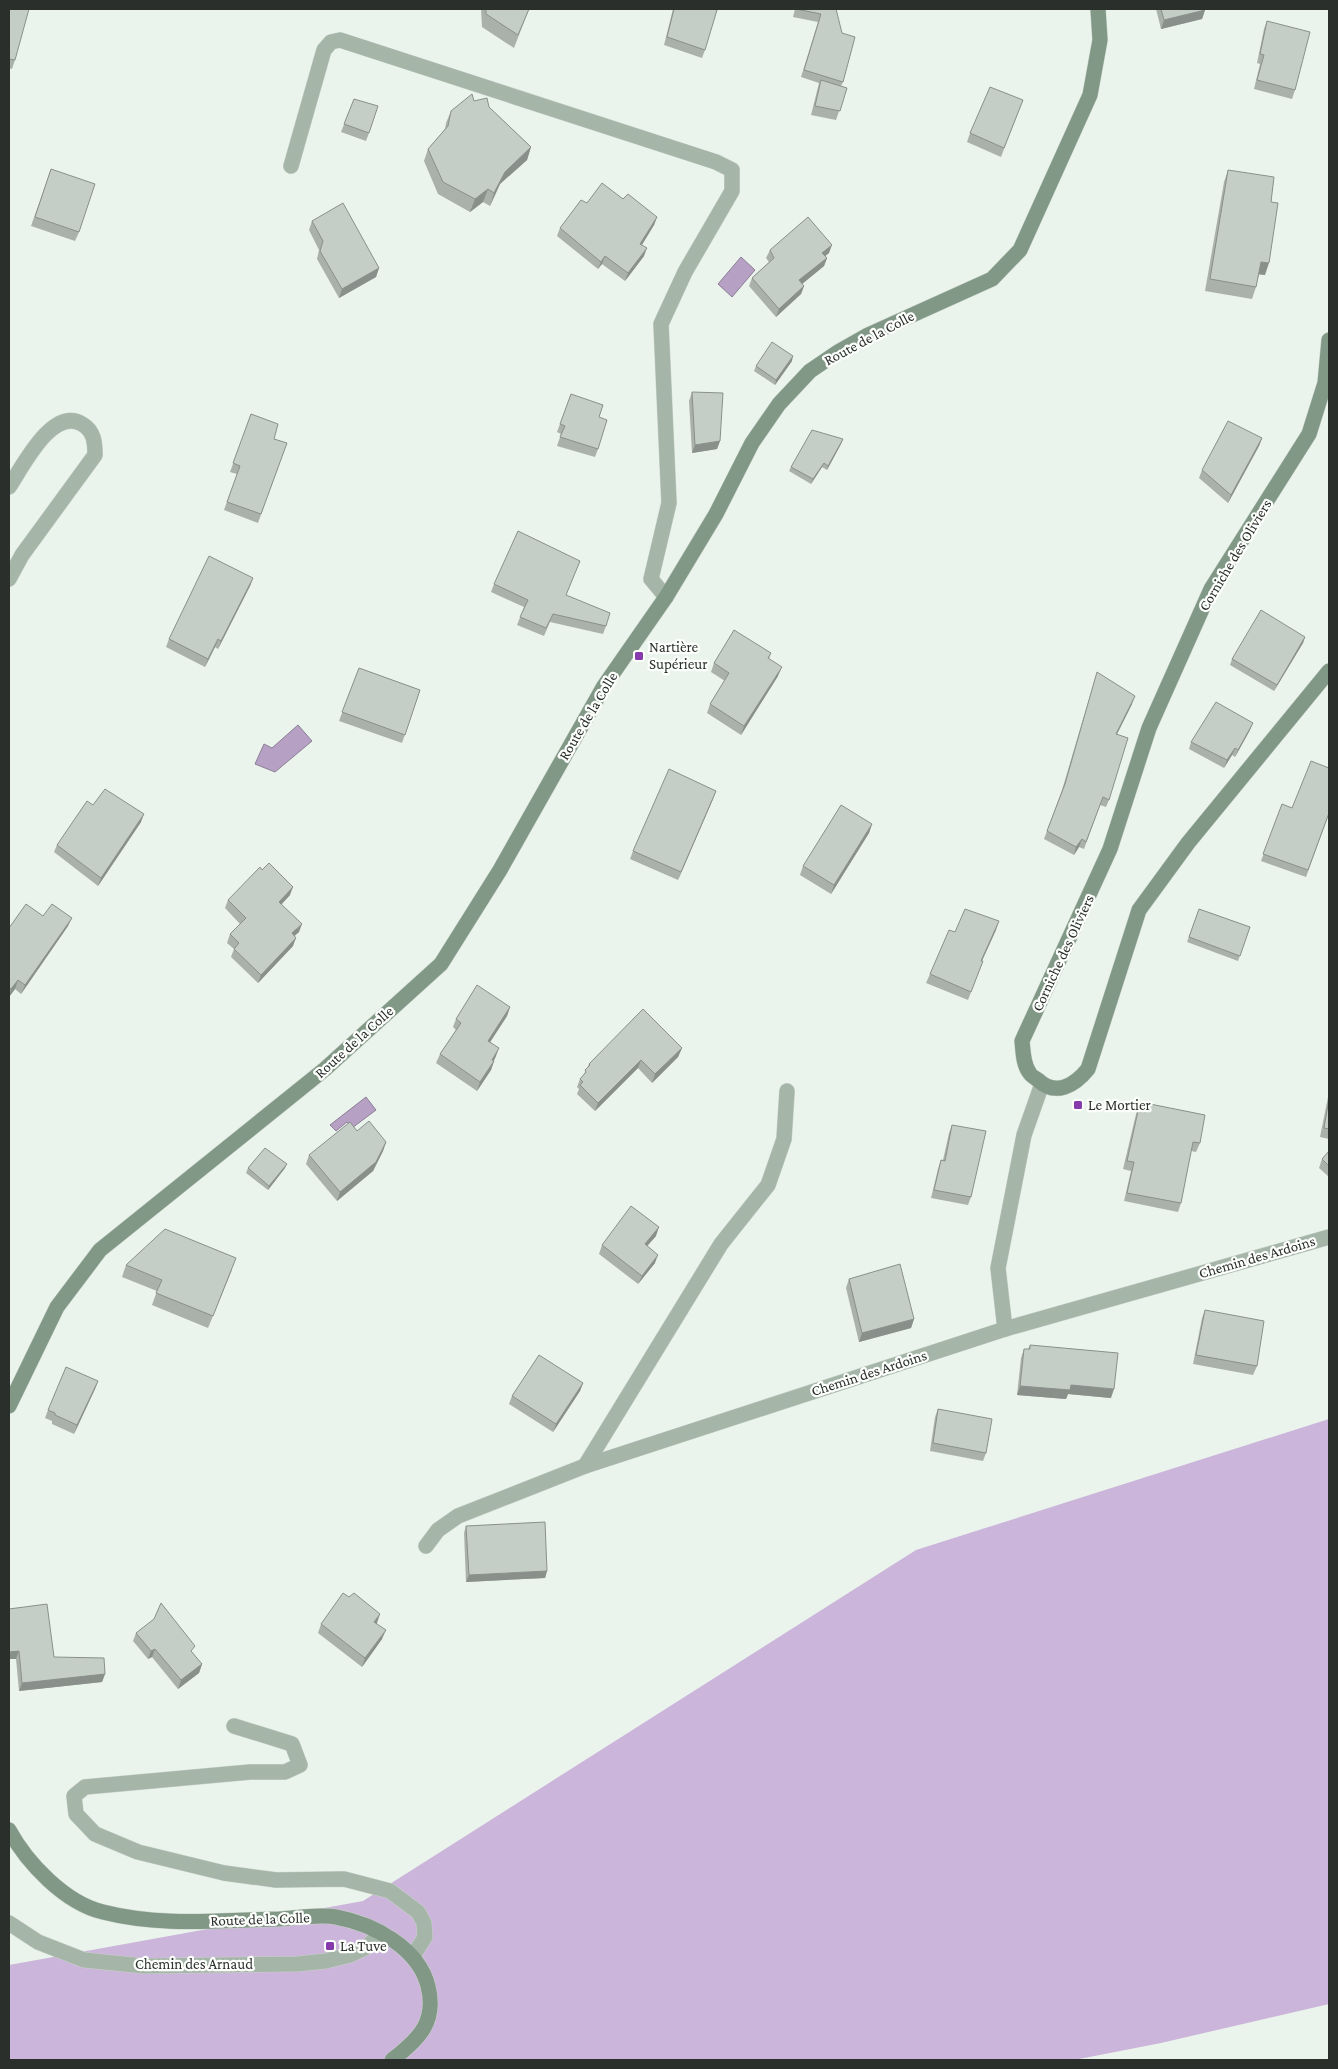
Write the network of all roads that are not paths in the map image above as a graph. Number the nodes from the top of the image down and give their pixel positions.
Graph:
1 (1098, 9) edge
2 (290, 166) dead end
3 (1329, 340) edge
4 (9, 488) edge
5 (9, 579) edge
6 (666, 597) junction
7 (1329, 671) edge
8 (1042, 1084) junction
9 (787, 1091) dead end
10 (1329, 1237) edge
11 (1005, 1329) junction
12 (9, 1406) edge
13 (585, 1466) junction
14 (426, 1546) dead end
15 (234, 1726) dead end
16 (9, 1830) edge
17 (9, 1922) edge
18 (382, 1934) junction
19 (413, 1956) junction
20 (392, 2060) edge

1 - 6 street, Route de la Colle
2 - 6 street
3 - 8 street, Corniche des Oliviers
4 - 5 street
6 - 12 street, Route de la Colle
7 - 8 street
8 - 11 street
9 - 13 street
10 - 11 street, Chemin des Ardoins
11 - 13 street, Chemin des Ardoins
13 - 14 street, Chemin des Ardoins
15 - 19 street
16 - 18 street, Route de la Colle
17 - 18 street, Chemin des Arnaud
18 - 19 street, Route de la Colle
19 - 20 street, Route de la Colle

